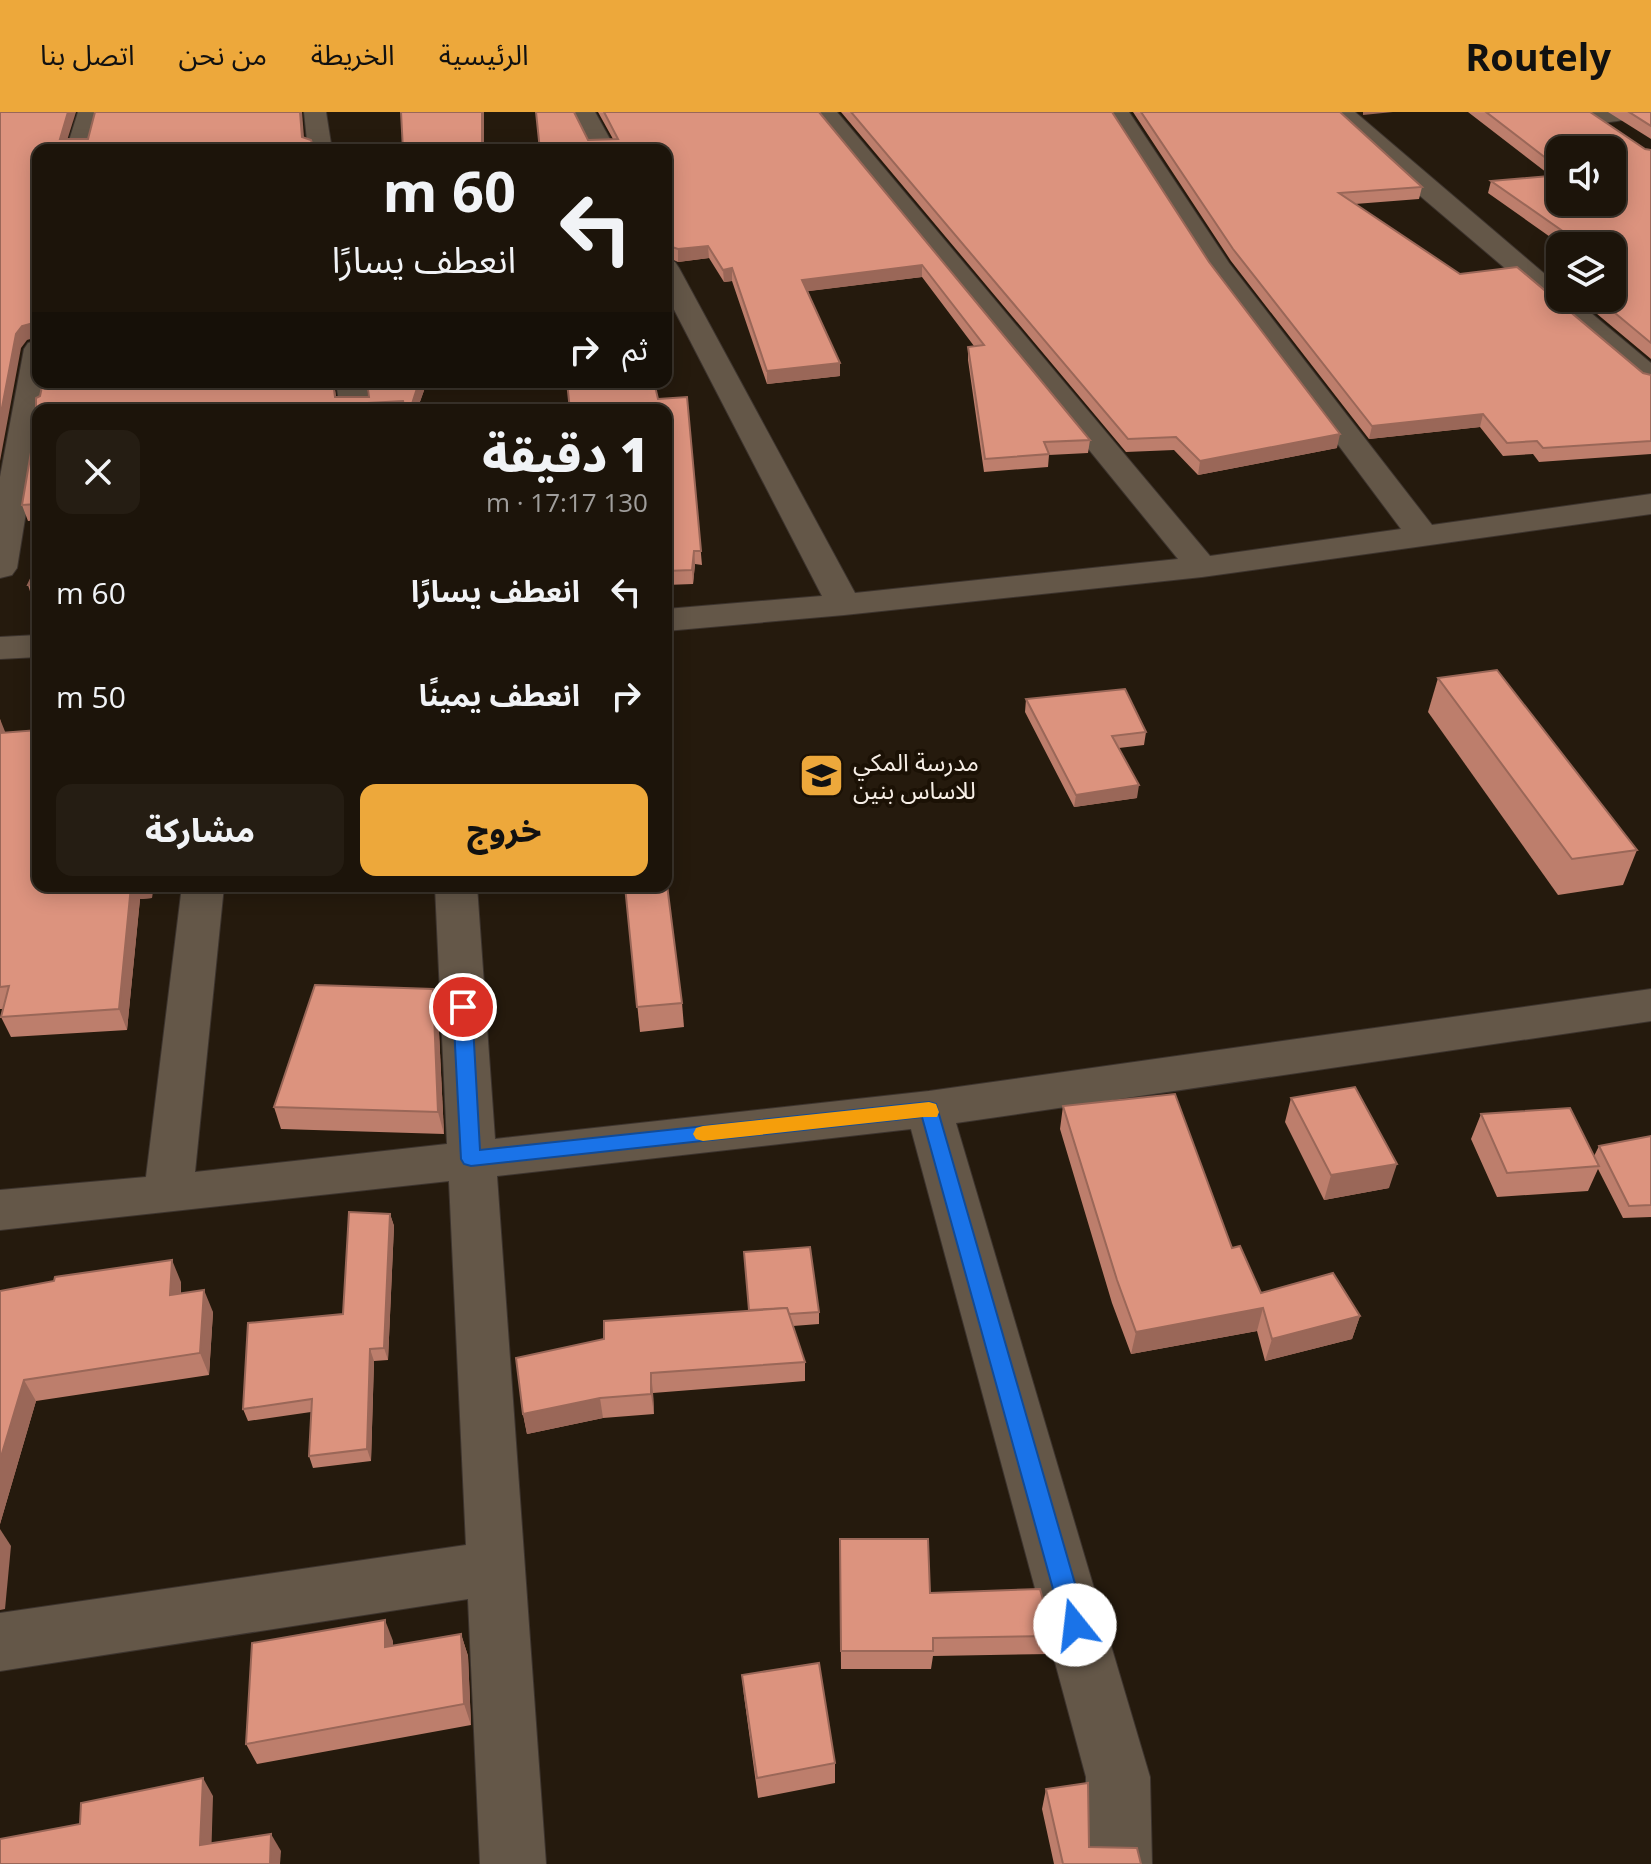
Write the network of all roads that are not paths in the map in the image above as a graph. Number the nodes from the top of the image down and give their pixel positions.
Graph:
1 (89, 112) edge
2 (315, 112) edge
3 (584, 112) edge
4 (825, 112) edge
5 (1118, 112) edge
6 (1341, 112) edge
7 (1627, 112) edge
8 (1590, 114) edge
9 (1628, 138) edge
10 (80, 144) edge
11 (319, 144) edge
12 (601, 144) edge
13 (672, 279) edge
14 (1651, 378) edge
15 (32, 384) edge
16 (1651, 504) edge
17 (1423, 536) junction
18 (1202, 567) junction
19 (0, 568) edge
20 (844, 605) junction
21 (672, 619) edge
22 (32, 646) edge
23 (0, 648) edge
24 (202, 892) edge
25 (456, 892) edge
26 (1651, 1005) edge
27 (929, 1109) junction
28 (471, 1159) junction
29 (168, 1194) junction
30 (0, 1210) edge
31 (496, 1568) junction
32 (0, 1642) edge
33 (513, 1864) edge
34 (1119, 1864) edge

1 - 10 street
2 - 11 street
3 - 12 street
4 - 18 street
5 - 17 street
6 - 14 street
7 - 8 street
8 - 9 street
13 - 20 street
15 - 19 street
16 - 17 street
17 - 18 street
18 - 20 street
20 - 21 street
22 - 23 street
24 - 29 street
25 - 28 street
26 - 27 street
27 - 28 street
27 - 34 street
28 - 29 street
28 - 31 street
29 - 30 street
31 - 32 street
31 - 33 street

